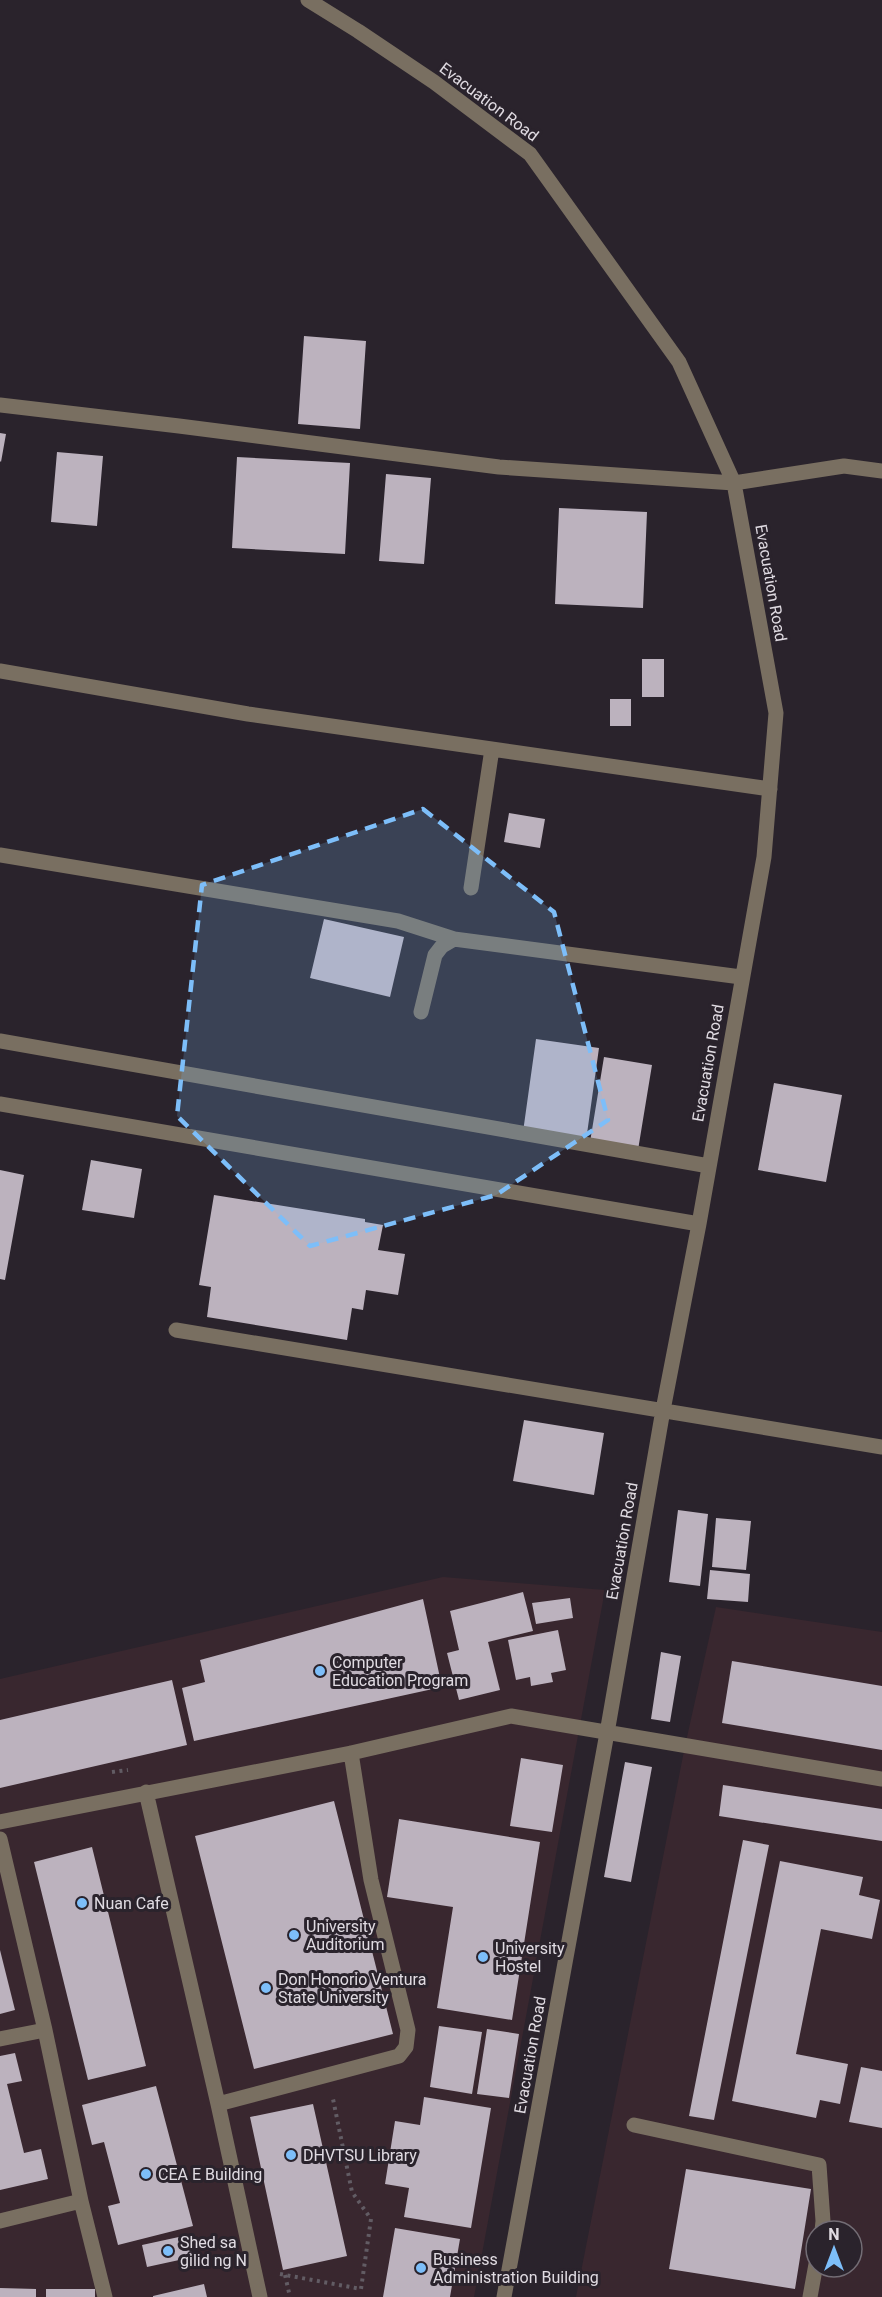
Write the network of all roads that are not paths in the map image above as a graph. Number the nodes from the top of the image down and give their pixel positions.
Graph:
1 (308, 0) edge
2 (0, 405) edge
3 (882, 471) edge
4 (734, 483) junction
5 (0, 672) edge
6 (492, 749) junction
7 (770, 789) junction
8 (0, 855) edge
9 (471, 888) dead end
10 (454, 939) junction
11 (741, 977) junction
12 (421, 1012) dead end
13 (0, 1041) edge
14 (0, 1104) edge
15 (709, 1166) junction
16 (699, 1224) junction
17 (176, 1330) dead end
18 (663, 1410) junction
19 (882, 1447) edge
20 (607, 1733) junction
21 (351, 1753) junction
22 (882, 1779) edge
23 (146, 1792) junction
24 (0, 1822) edge
25 (0, 1839) edge
26 (45, 2030) junction
27 (0, 2039) edge
28 (218, 2103) junction
29 (634, 2125) dead end
30 (81, 2201) junction
31 (823, 2219) edge
32 (0, 2221) edge
33 (813, 2279) edge
34 (105, 2297) edge
35 (260, 2297) edge
36 (504, 2297) edge
37 (810, 2297) edge

1 - 4 street, Evacuation Road
2 - 4 street
3 - 4 street
4 - 7 street, Evacuation Road
5 - 6 street
6 - 7 street
6 - 9 street
7 - 11 street, Evacuation Road
8 - 10 street
10 - 11 street
10 - 12 street
11 - 15 street, Evacuation Road
13 - 15 street
14 - 16 street
15 - 16 street, Evacuation Road
16 - 18 street, Evacuation Road
17 - 18 street
18 - 19 street
18 - 20 street, Evacuation Road
20 - 21 street
20 - 22 street
20 - 36 street, Evacuation Road
21 - 23 street
21 - 28 street
23 - 24 street
23 - 28 street
25 - 26 street
26 - 27 street
26 - 30 street
28 - 35 street
29 - 31 street
30 - 32 street
30 - 34 street
33 - 37 street

